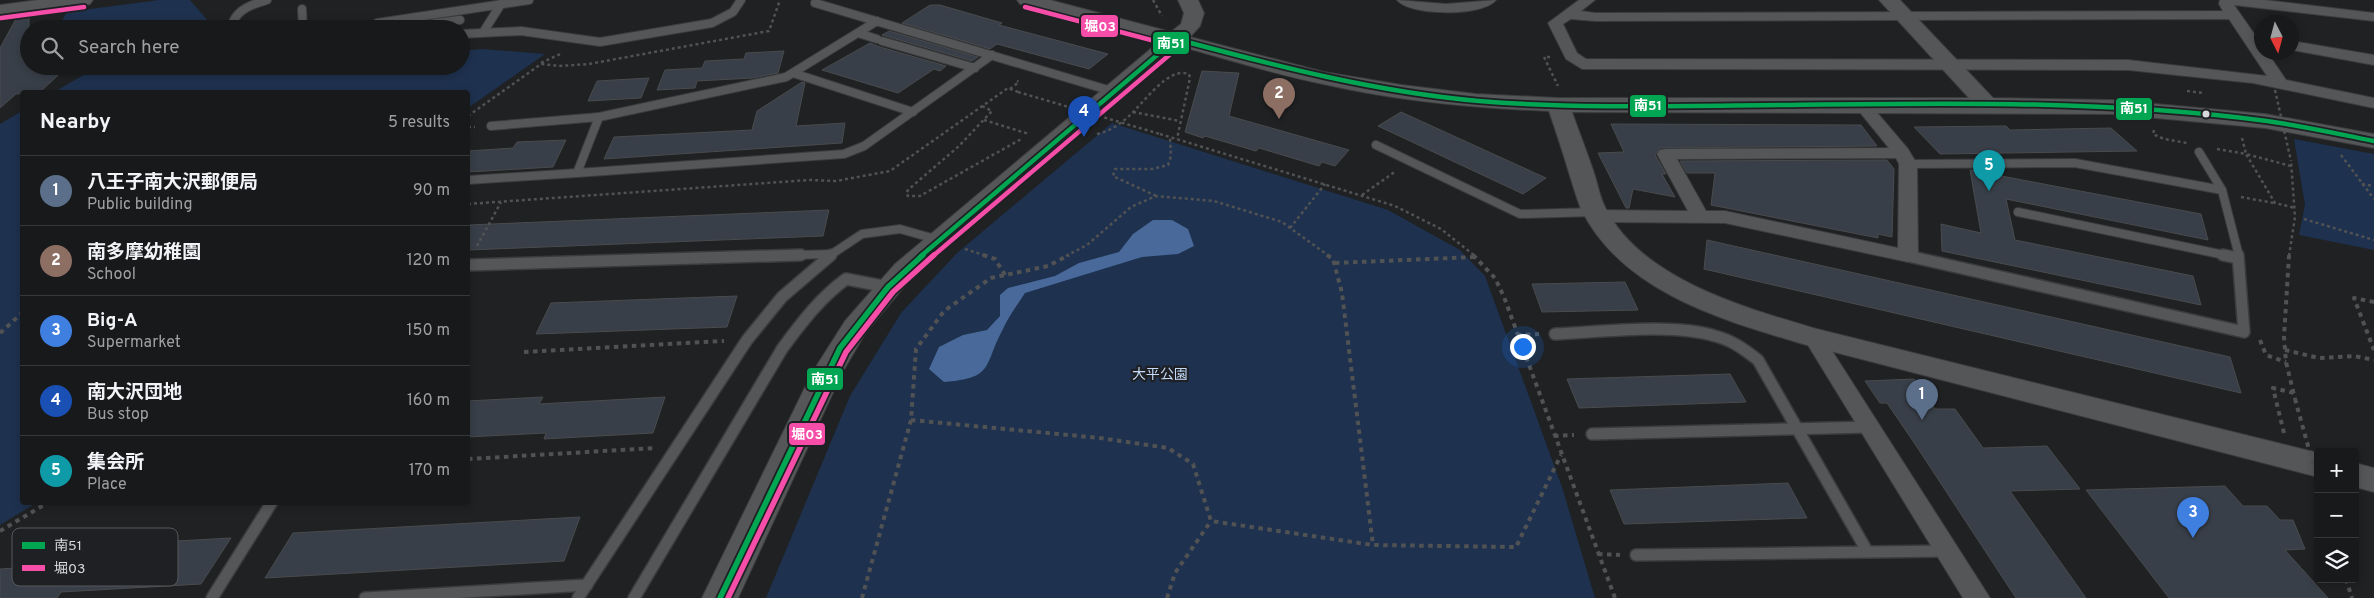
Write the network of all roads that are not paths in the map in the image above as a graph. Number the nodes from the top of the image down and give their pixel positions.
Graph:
1 (83, 0) edge
2 (266, 0) edge
3 (529, 0) edge
4 (741, 0) edge
5 (1027, 0) edge
6 (1188, 0) edge
7 (1404, 0) edge
8 (1489, 0) edge
9 (1588, 0) edge
10 (1890, 0) edge
11 (2225, 0) edge
12 (815, 3) dead end
13 (501, 4) junction
14 (302, 9) dead end
15 (0, 11) edge
16 (1568, 14) junction
17 (2234, 15) junction
18 (1906, 17) junction
19 (2374, 17) edge
20 (233, 20) edge
21 (303, 20) edge
22 (397, 20) edge
23 (877, 21) junction
24 (484, 31) junction
25 (1167, 31) junction
26 (470, 33) edge
27 (858, 33) junction
28 (2254, 38) edge
29 (2299, 47) edge
30 (992, 55) junction
31 (2266, 60) edge
32 (2374, 60) edge
33 (1950, 65) junction
34 (975, 68) junction
35 (793, 73) junction
36 (2278, 86) junction
37 (1115, 92) junction
38 (2374, 103) edge
39 (1862, 105) junction
40 (1987, 105) junction
41 (1558, 106) junction
42 (912, 112) junction
43 (599, 117) junction
44 (491, 126) dead end
45 (2374, 141) edge
46 (1376, 145) dead end
47 (2199, 152) dead end
48 (1905, 159) junction
49 (577, 173) junction
50 (470, 180) edge
51 (2223, 192) junction
52 (2018, 212) dead end
53 (1597, 214) junction
54 (1699, 215) junction
55 (948, 243) junction
56 (832, 254) junction
57 (1908, 256) junction
58 (2238, 258) junction
59 (470, 265) edge
60 (888, 287) junction
61 (1555, 334) dead end
62 (1813, 337) junction
63 (1870, 427) junction
64 (1797, 429) junction
65 (1592, 434) dead end
66 (2314, 464) edge
67 (2359, 476) edge
68 (2374, 480) edge
69 (270, 505) edge
70 (1867, 551) junction
71 (1948, 551) junction
72 (1636, 555) dead end
73 (587, 585) junction
74 (212, 598) edge
75 (365, 598) edge
76 (578, 598) edge
77 (634, 598) edge
78 (720, 598) edge
79 (1977, 598) edge

1 - 15 street
2 - 20 lane
3 - 13 lane
4 - 24 lane
5 - 25 street
6 - 25 street
7 - 8 street
9 - 16 street
10 - 18 street
11 - 17 street
11 - 19 street
12 - 23 lane
13 - 22 lane
13 - 24 lane
14 - 21 lane
16 - 18 street
16 - 33 street
17 - 18 street
17 - 28 street
18 - 33 street
23 - 27 lane
23 - 30 lane
24 - 26 lane
25 - 37 street
25 - 41 street
27 - 34 lane
27 - 35 lane
29 - 32 street
30 - 34 lane
30 - 37 lane
31 - 36 street
33 - 36 street
33 - 40 street
34 - 42 lane
35 - 42 lane
35 - 43 lane
36 - 38 street
37 - 55 street
39 - 40 street
39 - 41 street
39 - 48 street
40 - 45 street
41 - 53 street
42 - 49 lane
43 - 44 lane
43 - 49 lane
46 - 53 lane
47 - 51 lane
48 - 51 lane
48 - 54 street
48 - 57 street
49 - 50 lane
51 - 58 lane
52 - 58 lane
53 - 54 street
53 - 62 street
54 - 57 street
55 - 56 lane
55 - 60 street
56 - 59 lane
56 - 73 lane
57 - 58 lane
60 - 77 lane
60 - 78 street
61 - 64 lane
62 - 63 street
62 - 66 street
63 - 64 lane
63 - 71 street
64 - 65 lane
64 - 70 lane
67 - 68 street
69 - 74 lane
70 - 71 lane
70 - 72 lane
71 - 79 street
73 - 75 lane
73 - 76 lane

